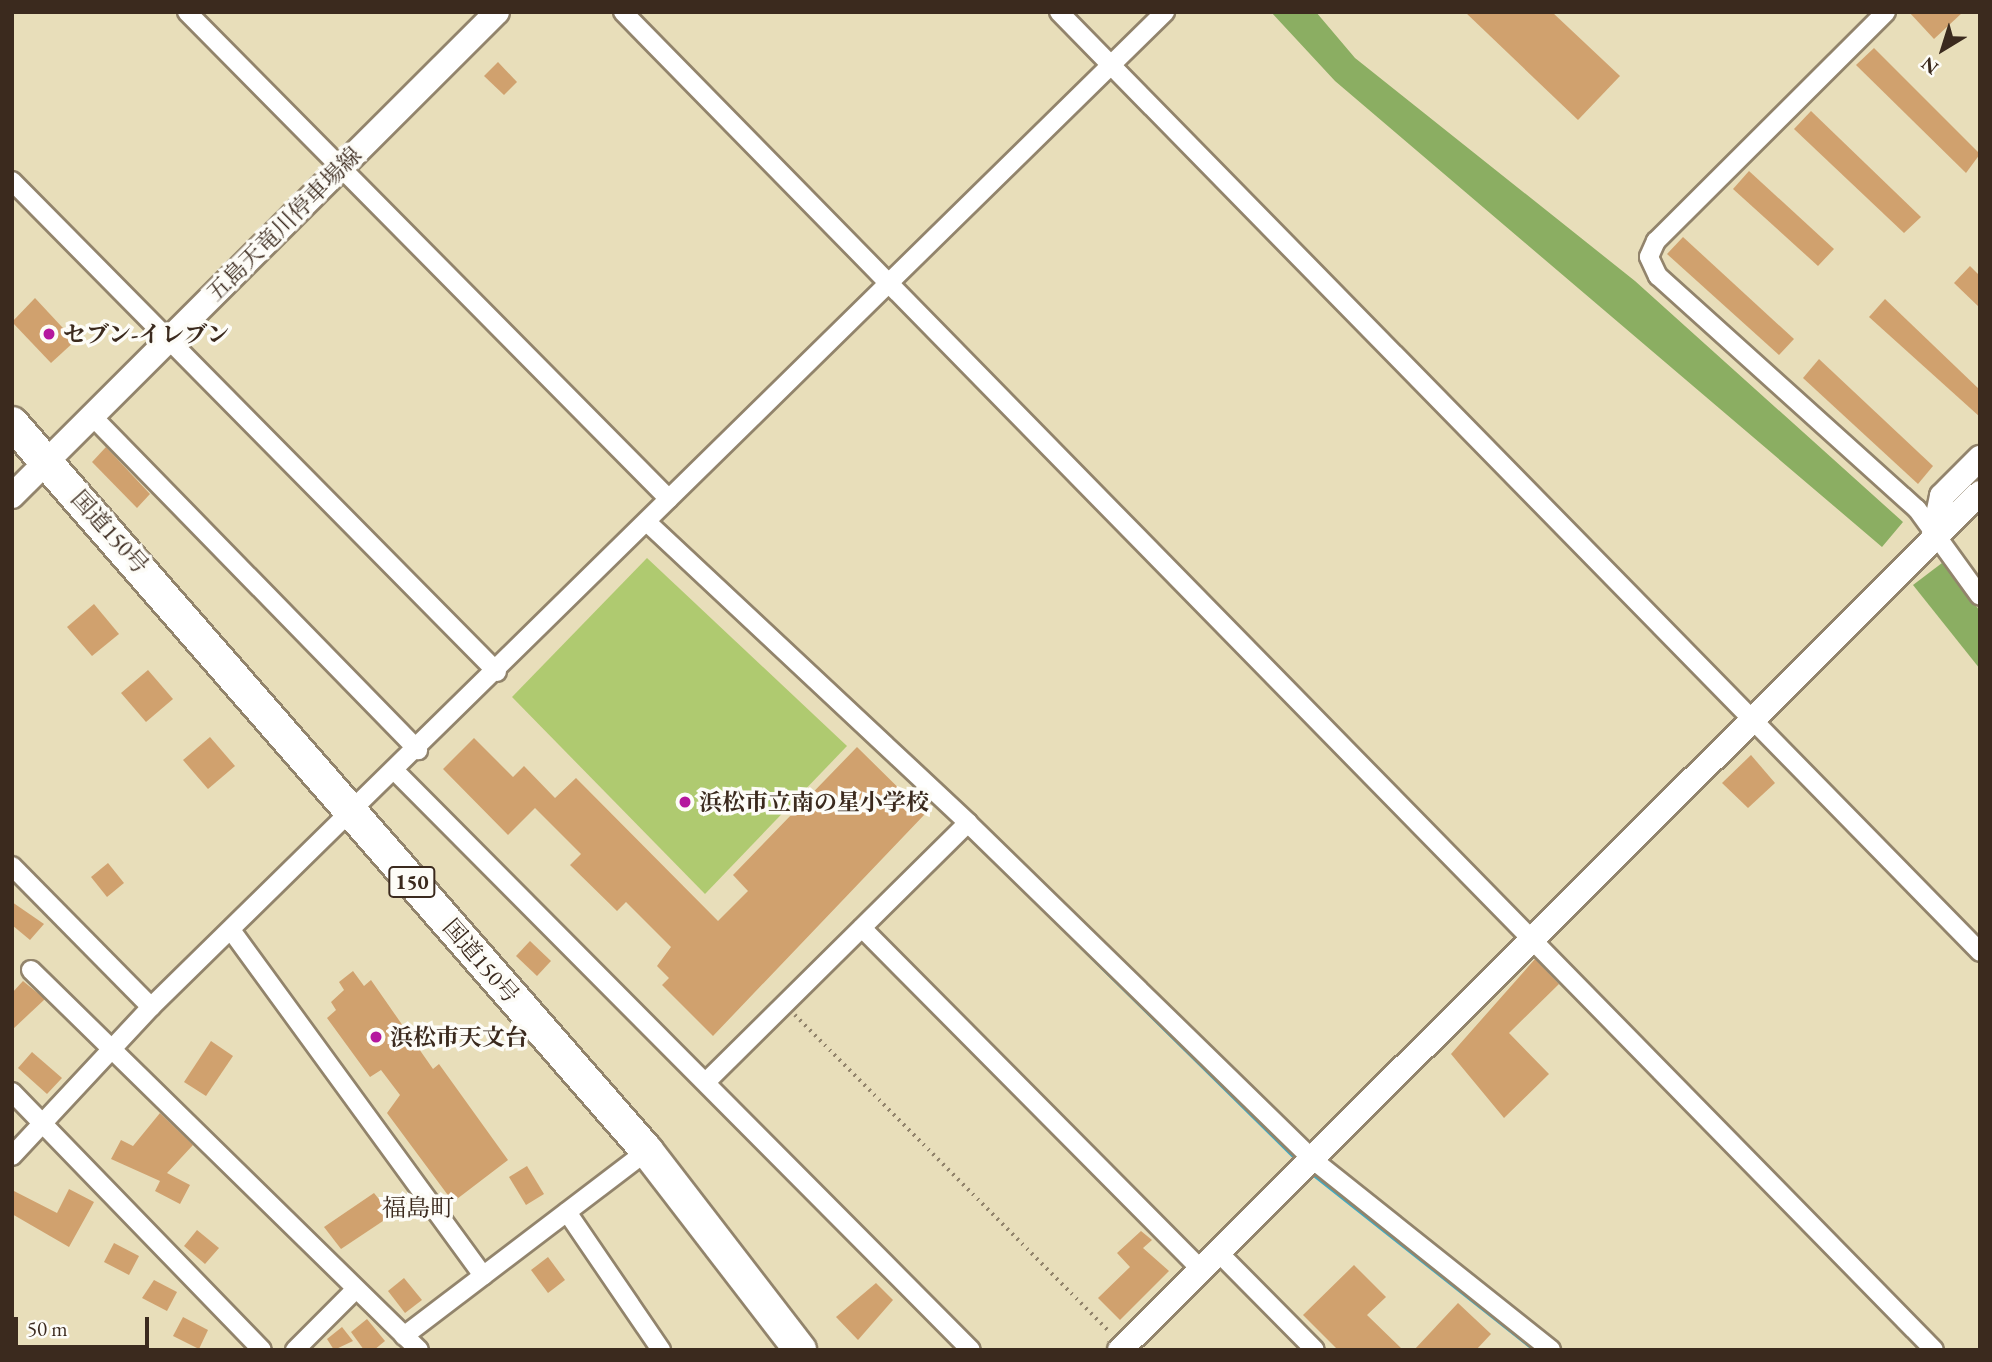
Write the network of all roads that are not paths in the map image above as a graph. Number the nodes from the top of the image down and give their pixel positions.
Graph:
1 (187, 12) edge
2 (497, 12) edge
3 (623, 12) edge
4 (1059, 12) edge
5 (1165, 12) edge
6 (1886, 12) edge
7 (1111, 66) junction
8 (340, 168) junction
9 (12, 181) edge
10 (890, 285) junction
11 (167, 339) junction
12 (92, 416) junction
13 (12, 423) edge
14 (1980, 458) edge
15 (47, 462) junction
16 (1980, 494) edge
17 (12, 496) edge
18 (669, 499) junction
19 (649, 524) junction
20 (1933, 539) junction
21 (1980, 596) edge
22 (497, 672) junction
23 (1752, 719) junction
24 (418, 750) junction
25 (396, 772) junction
26 (352, 813) junction
27 (968, 822) junction
28 (12, 866) edge
29 (862, 928) junction
30 (231, 929) junction
31 (1534, 941) junction
32 (1980, 952) edge
33 (31, 970) dead end
34 (151, 1007) junction
35 (115, 1051) junction
36 (708, 1080) junction
37 (12, 1092) edge
38 (44, 1125) junction
39 (647, 1151) junction
40 (12, 1156) edge
41 (1312, 1159) junction
42 (566, 1212) junction
43 (1210, 1262) junction
44 (483, 1276) junction
45 (356, 1289) junction
46 (404, 1336) junction
47 (1122, 1348) edge
48 (262, 1350) edge
49 (295, 1350) edge
50 (419, 1350) edge
51 (661, 1350) edge
52 (800, 1350) edge
53 (971, 1350) edge
54 (1315, 1350) edge
55 (1551, 1350) edge
56 (1934, 1350) edge

1 - 8 street
2 - 8 street, 五島天竜川停車場線
3 - 10 street
4 - 7 street
5 - 7 street
6 - 20 street
7 - 10 street
7 - 23 street
8 - 11 street, 五島天竜川停車場線
8 - 18 street
9 - 11 street
10 - 18 street
10 - 31 street
11 - 12 street, 五島天竜川停車場線
11 - 22 street
12 - 15 street, 五島天竜川停車場線
12 - 24 street
13 - 15 highway, 国道150号 / 150
14 - 20 street
15 - 17 street, 五島天竜川停車場線
15 - 26 highway, 国道150号 / 150
16 - 20 street
18 - 19 street
19 - 22 street
19 - 27 street
20 - 21 street
20 - 23 street
22 - 24 street
23 - 31 street
23 - 32 street
24 - 25 street
25 - 26 street
25 - 36 street
26 - 30 street
26 - 39 highway, 国道150号 / 150
27 - 29 street
27 - 41 street
28 - 34 street
29 - 36 street
29 - 43 street
30 - 34 street
30 - 44 street
31 - 41 street
31 - 56 street
33 - 35 street
34 - 35 street
35 - 38 street
35 - 45 street
36 - 53 street
37 - 38 street
38 - 40 street
38 - 48 street
39 - 42 street
39 - 52 highway, 国道150号 / 150
41 - 43 street
41 - 55 street
42 - 44 street
42 - 51 street
43 - 47 street
43 - 54 street
44 - 46 street
45 - 46 street
45 - 49 street
46 - 50 street

